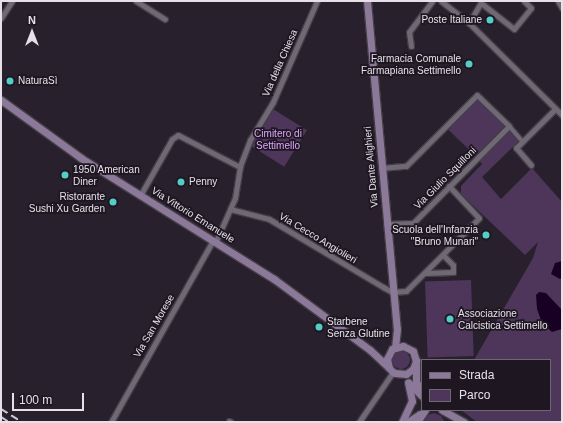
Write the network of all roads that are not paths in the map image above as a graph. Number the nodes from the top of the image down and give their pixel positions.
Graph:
1 (12, 1) edge
2 (136, 1) edge
3 (317, 1) edge
4 (367, 1) edge
5 (432, 1) edge
6 (441, 1) edge
7 (524, 1) edge
8 (558, 1) edge
9 (481, 2) edge
10 (562, 8) edge
11 (1, 19) edge
12 (165, 19) dead end
13 (469, 24) junction
14 (411, 46) dead end
15 (1, 100) edge
16 (555, 109) junction
17 (562, 115) edge
18 (509, 126) junction
19 (522, 141) junction
20 (531, 165) dead end
21 (240, 167) junction
22 (381, 168) junction
23 (449, 186) junction
24 (141, 194) junction
25 (230, 209) junction
26 (386, 224) junction
27 (215, 240) junction
28 (443, 255) junction
29 (425, 273) junction
30 (392, 292) junction
31 (397, 329) junction
32 (407, 347) junction
33 (392, 349) junction
34 (370, 350) junction
35 (416, 361) junction
36 (393, 371) junction
37 (408, 382) junction
38 (421, 389) edge
39 (421, 395) edge
40 (423, 411) edge
41 (444, 411) edge
42 (445, 411) edge
43 (111, 422) edge
44 (359, 422) edge
45 (402, 422) edge
46 (408, 422) edge
47 (417, 422) edge
48 (450, 422) edge
49 (464, 422) edge

1 - 11 street
2 - 12 street
3 - 21 street, Via della Chiesa
4 - 22 main road, Via Dante Alighieri
5 - 14 street
6 - 13 street
7 - 9 street
8 - 10 street
9 - 13 street
13 - 16 street
15 - 24 main road, Via Vittorio Emanuele
16 - 17 street
16 - 19 street
18 - 19 street
18 - 22 street
18 - 23 street, Via Giulio Squilloni
19 - 20 street
21 - 24 street
21 - 25 street, Via della Chiesa
22 - 26 main road, Via Dante Alighieri
23 - 26 street, Via Giulio Squilloni
23 - 28 street
24 - 27 main road, Via Vittorio Emanuele
25 - 27 street, Via della Chiesa
25 - 30 street, Via Cecco Angiolieri
26 - 30 main road, Via Dante Alighieri
27 - 34 main road, Via Vittorio Emanuele
27 - 43 street, Via San Morese
28 - 29 street
28 - 29 street
29 - 30 street
30 - 31 main road, Via Dante Alighieri
31 - 32 main road, Via Dante Alighieri
31 - 33 main road, Via Dante Alighieri
32 - 33 main road
32 - 35 main road
33 - 34 main road
33 - 36 main road
34 - 36 main road, Via Vittorio Emanuele
35 - 36 main road
35 - 38 main road
36 - 37 main road, Via Vittorio Emanuele
36 - 44 street
37 - 39 main road, Via Vittorio Emanuele
37 - 45 main road
40 - 46 main road
40 - 47 main road
41 - 48 main road
42 - 49 main road

